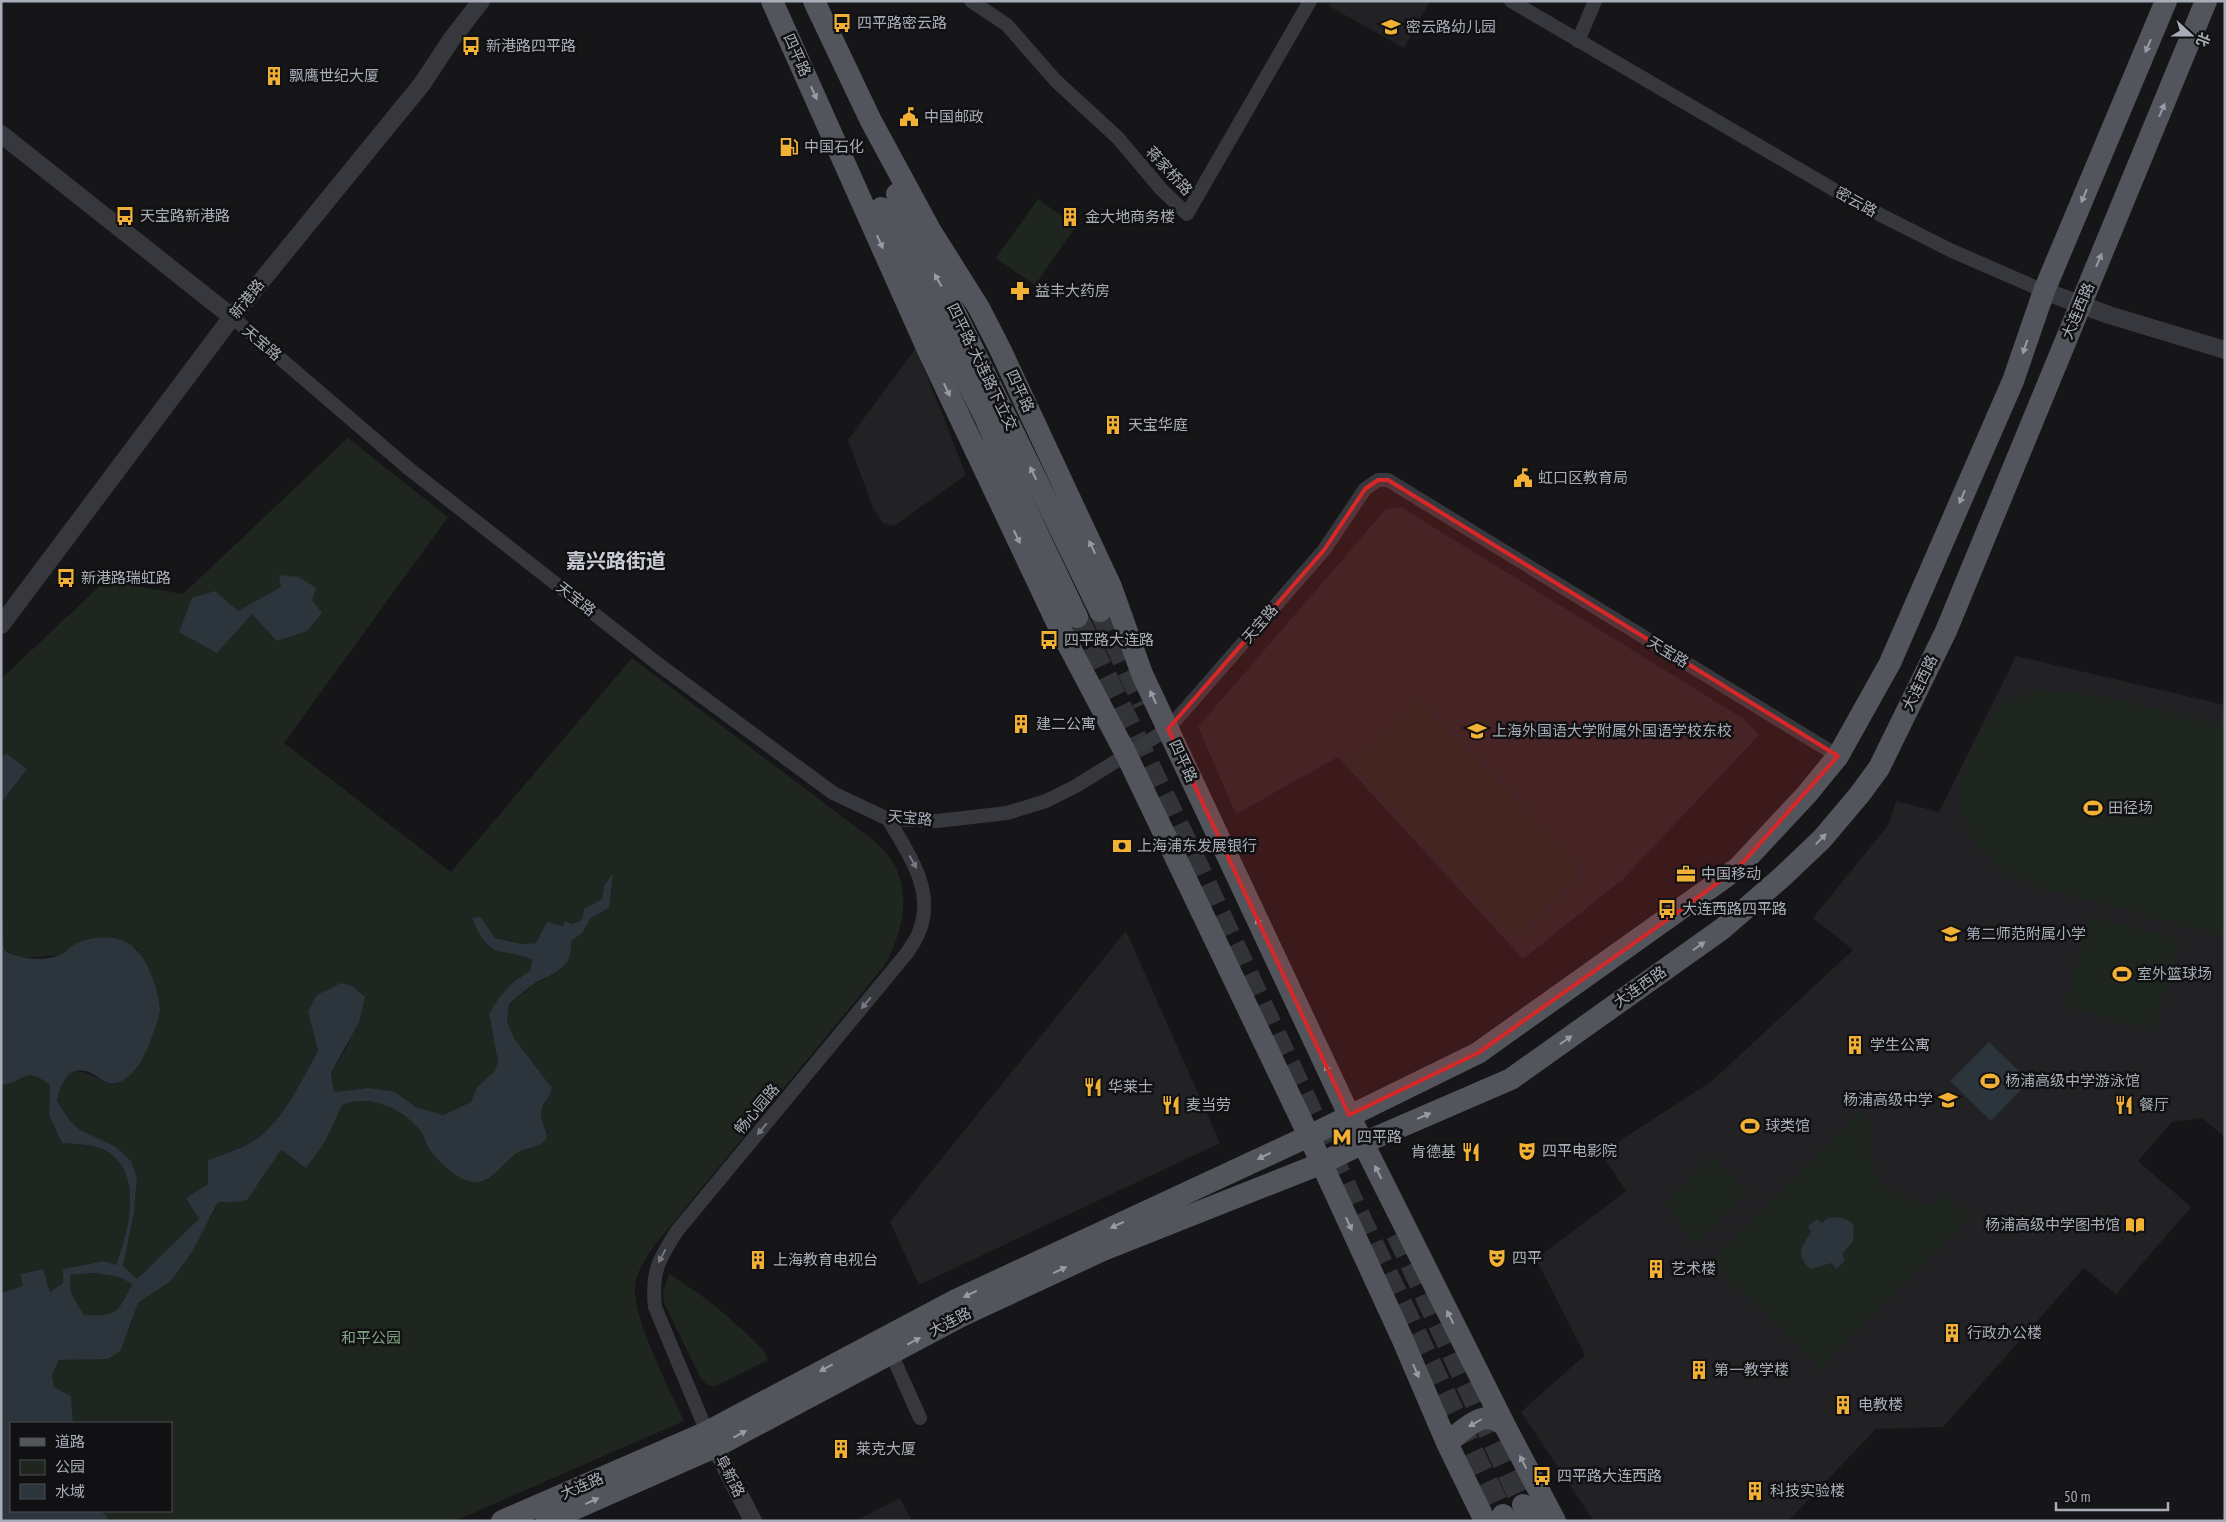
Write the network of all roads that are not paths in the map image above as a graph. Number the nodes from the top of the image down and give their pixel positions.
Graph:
1 (481, 1) edge
2 (772, 1) edge
3 (814, 1) edge
4 (971, 1) edge
5 (1310, 1) edge
6 (1511, 1) edge
7 (1596, 1) edge
8 (2166, 1) edge
9 (2206, 1) edge
10 (1578, 41) junction
11 (871, 121) junction
12 (1, 134) edge
13 (839, 148) junction
14 (2044, 291) junction
15 (2080, 305) junction
16 (232, 317) junction
17 (2225, 350) edge
18 (1100, 611) tunnel mouth
19 (1077, 617) tunnel mouth
20 (1, 625) edge
21 (1168, 729) junction
22 (1126, 754) junction
23 (1838, 756) junction
24 (888, 819) junction
25 (1349, 1115) junction
26 (1309, 1136) junction
27 (1363, 1143) junction
28 (1320, 1164) junction
29 (891, 1353) junction
30 (920, 1418) dead end
31 (1504, 1426) junction
32 (711, 1440) junction
33 (1447, 1443) junction
34 (1510, 1516) edge
35 (502, 1521) edge
36 (547, 1521) edge
37 (753, 1521) edge
38 (1555, 1521) edge

1 - 16 street, 新港路
2 -> 13 main road, 四平路
3 - 11 main road, 四平路
4 - 5 street, 蒋家桥路
6 - 10 street, 密云路
7 - 10 street
8 -> 14 main road
15 -> 9 main road, 大连西路
10 - 14 street, 密云路
18 -> 11 main road, 四平路-大连路下立交
21 -> 11 main road, 四平路
12 - 16 street, 天宝路
13 - 19 main road, 四平路-大连路下立交
13 -> 22 main road, 四平路
14 - 15 street, 密云路
14 -> 23 main road
15 - 17 street, 密云路
27 -> 15 main road, 大连西路
16 - 20 street, 新港路
16 - 24 street, 天宝路
21 - 22 street, 天宝路
21 - 23 street, 天宝路
25 -> 21 main road, 四平路
22 - 24 street, 天宝路
22 - 26 main road, 四平路
23 - 25 main road
24 -> 32 street, 畅心园路
25 - 26 main road, 大连路
25 - 27 main road, 四平路
26 - 28 main road, 四平路
26 -> 32 main road, 大连路
27 - 28 main road, 大连路
31 -> 27 main road, 四平路
29 -> 28 main road, 大连路
28 -> 33 main road, 四平路
29 - 30 street
32 -> 29 main road, 大连路
31 -> 33 main road
38 -> 31 main road, 四平路
32 - 35 main road, 大连路
36 -> 32 main road, 大连路
32 - 37 street, 阜新路
33 - 34 main road, 四平路

